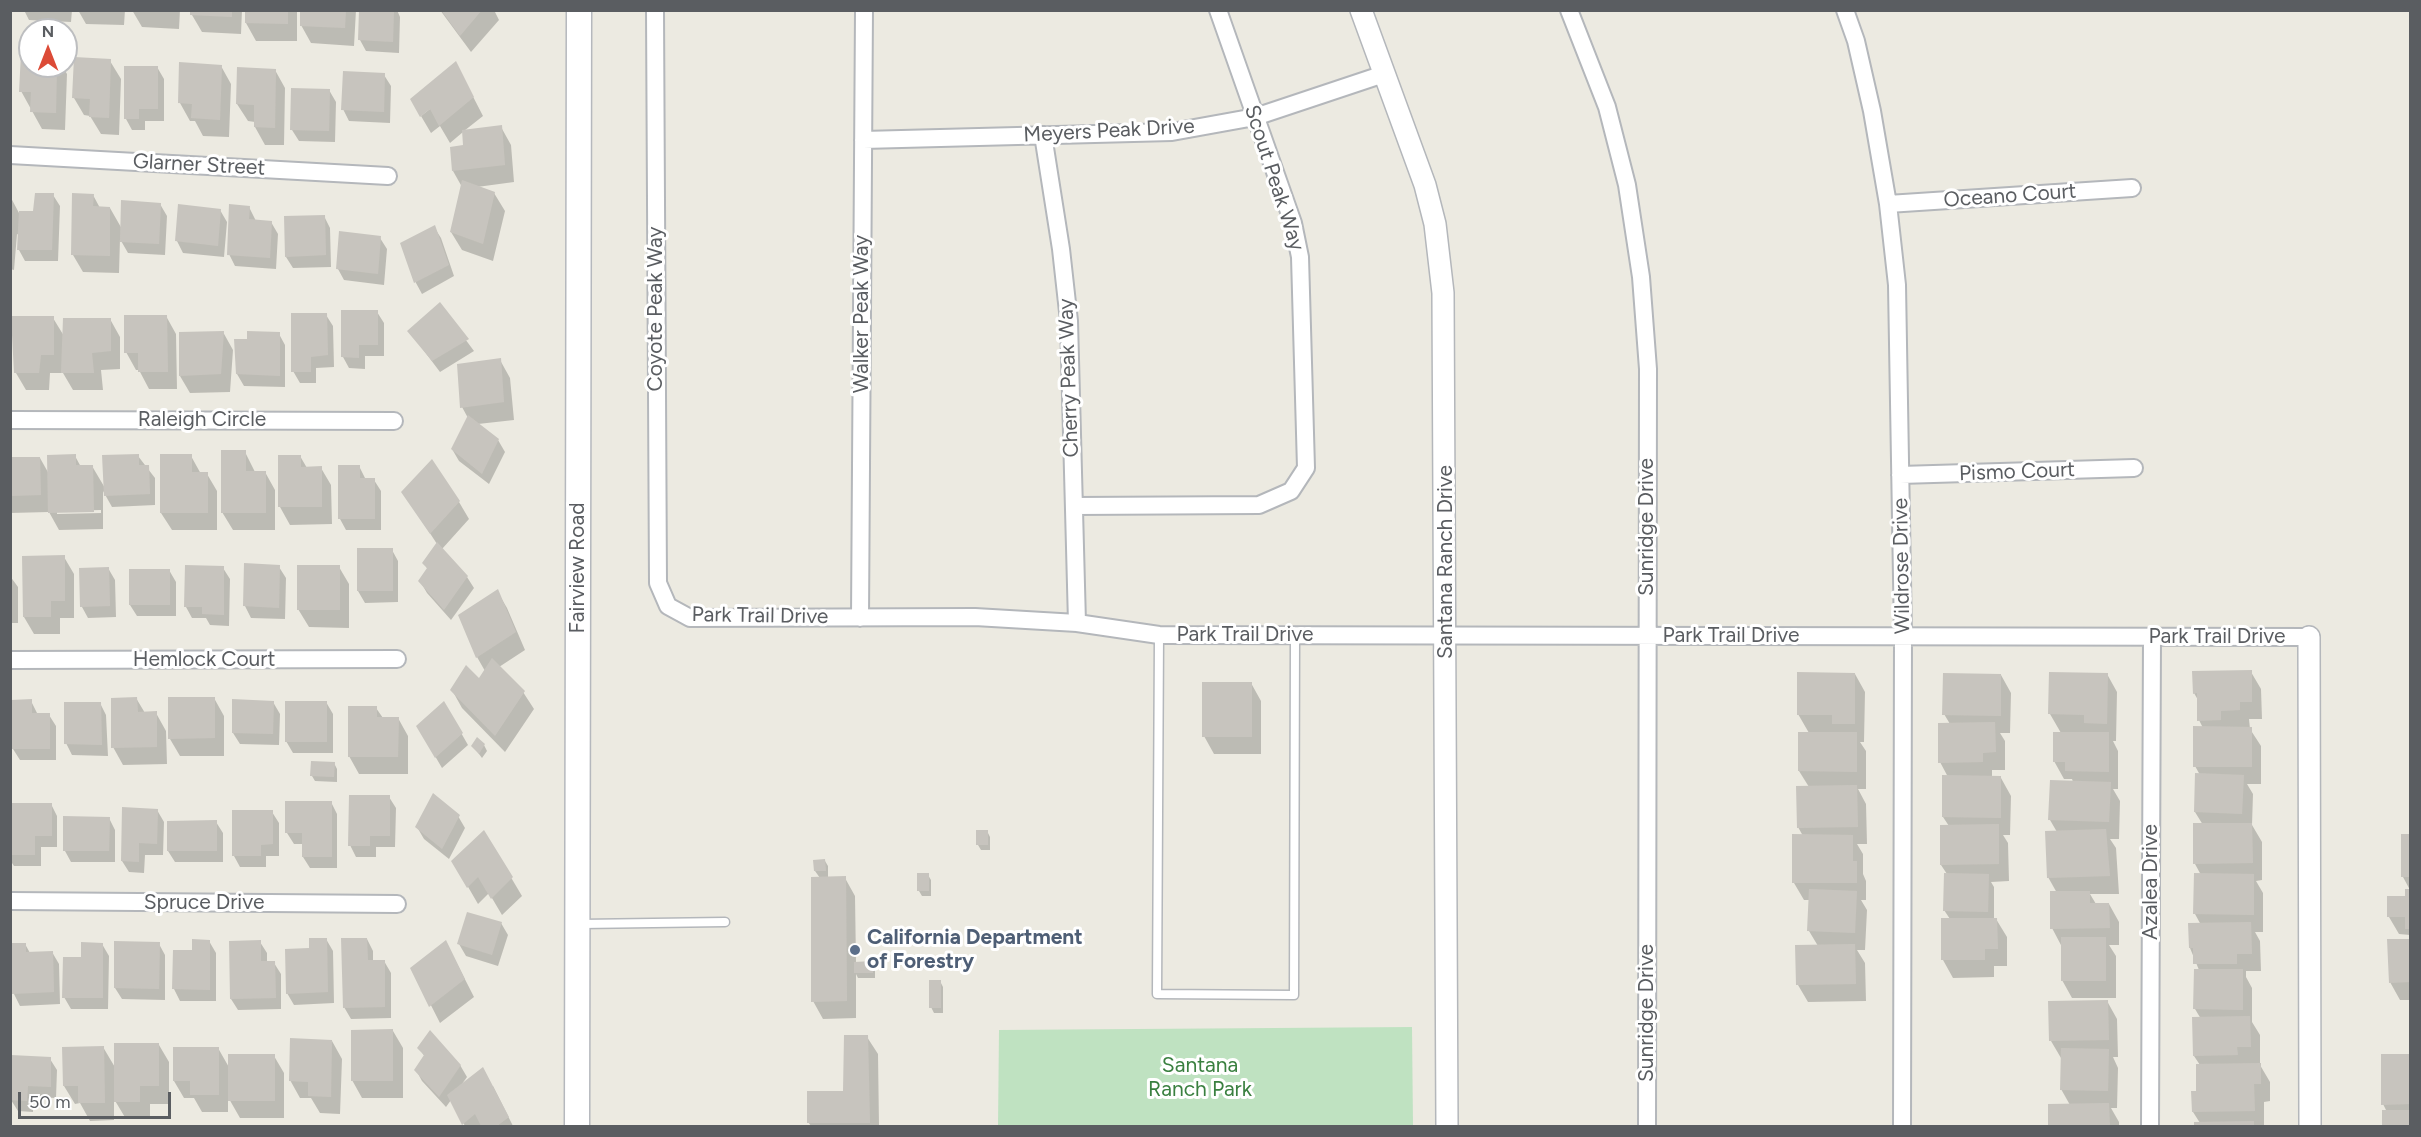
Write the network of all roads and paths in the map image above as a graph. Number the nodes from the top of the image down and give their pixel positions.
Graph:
1 (579, 10) edge
2 (655, 10) edge
3 (864, 10) edge
4 (1218, 10) edge
5 (1361, 10) edge
6 (1569, 10) edge
7 (1845, 10) edge
8 (1384, 74) junction
9 (1255, 117) junction
10 (1043, 135) junction
11 (863, 140) junction
12 (10, 155) edge
13 (388, 176) dead end
14 (2132, 188) dead end
15 (1888, 204) junction
16 (10, 420) edge
17 (394, 421) dead end
18 (2134, 468) dead end
19 (1900, 476) junction
20 (1074, 506) junction
21 (668, 606) joint
22 (860, 618) junction
23 (1077, 623) junction
24 (1159, 635) junction
25 (1295, 635) junction
26 (1446, 636) junction
27 (1647, 636) junction
28 (1903, 636) junction
29 (2152, 637) junction
30 (2309, 637) joint
31 (397, 659) dead end
32 (10, 660) edge
33 (10, 901) edge
34 (397, 904) dead end
35 (725, 922) dead end
36 (577, 924) junction
37 (577, 1126) edge
38 (1447, 1126) edge
39 (1647, 1126) edge
40 (1902, 1126) edge
41 (2150, 1126) edge
42 (2310, 1126) edge

1 - 36 main road, Fairview Road
2 - 21 street, Coyote Peak Way
3 - 11 street, Walker Peak Way
4 - 9 street, Scout Peak Way
5 - 8 street, Santana Ranch Drive
6 - 27 street, Sunridge Drive
7 - 15 street, Wildrose Drive
8 - 9 street, Meyers Peak Drive
8 - 26 street, Santana Ranch Drive
9 - 10 street, Meyers Peak Drive
9 - 20 street, Scout Peak Way
10 - 11 street, Meyers Peak Drive
10 - 20 street, Cherry Peak Way
11 - 22 street, Walker Peak Way
12 - 13 street, Glarner Street
14 - 15 street, Oceano Court
15 - 19 street, Wildrose Drive
16 - 17 street, Raleigh Circle
18 - 19 street, Pismo Court
19 - 28 street, Wildrose Drive
20 - 23 street, Cherry Peak Way
21 - 22 street, Park Trail Drive
22 - 23 street, Park Trail Drive
23 - 24 street, Park Trail Drive
24 - 25 street, Park Trail Drive
24 - 25 lane
25 - 26 street, Park Trail Drive
26 - 27 street, Park Trail Drive
26 - 38 street, Santana Ranch Drive
27 - 28 street, Park Trail Drive
27 - 39 street, Sunridge Drive
28 - 29 street, Park Trail Drive
28 - 40 street, Wildrose Drive
29 - 30 street, Park Trail Drive
29 - 41 street, Azalea Drive
30 - 42 street, Park Trail Drive
31 - 32 street, Hemlock Court
33 - 34 street, Spruce Drive
35 - 36 lane
36 - 37 main road, Fairview Road

